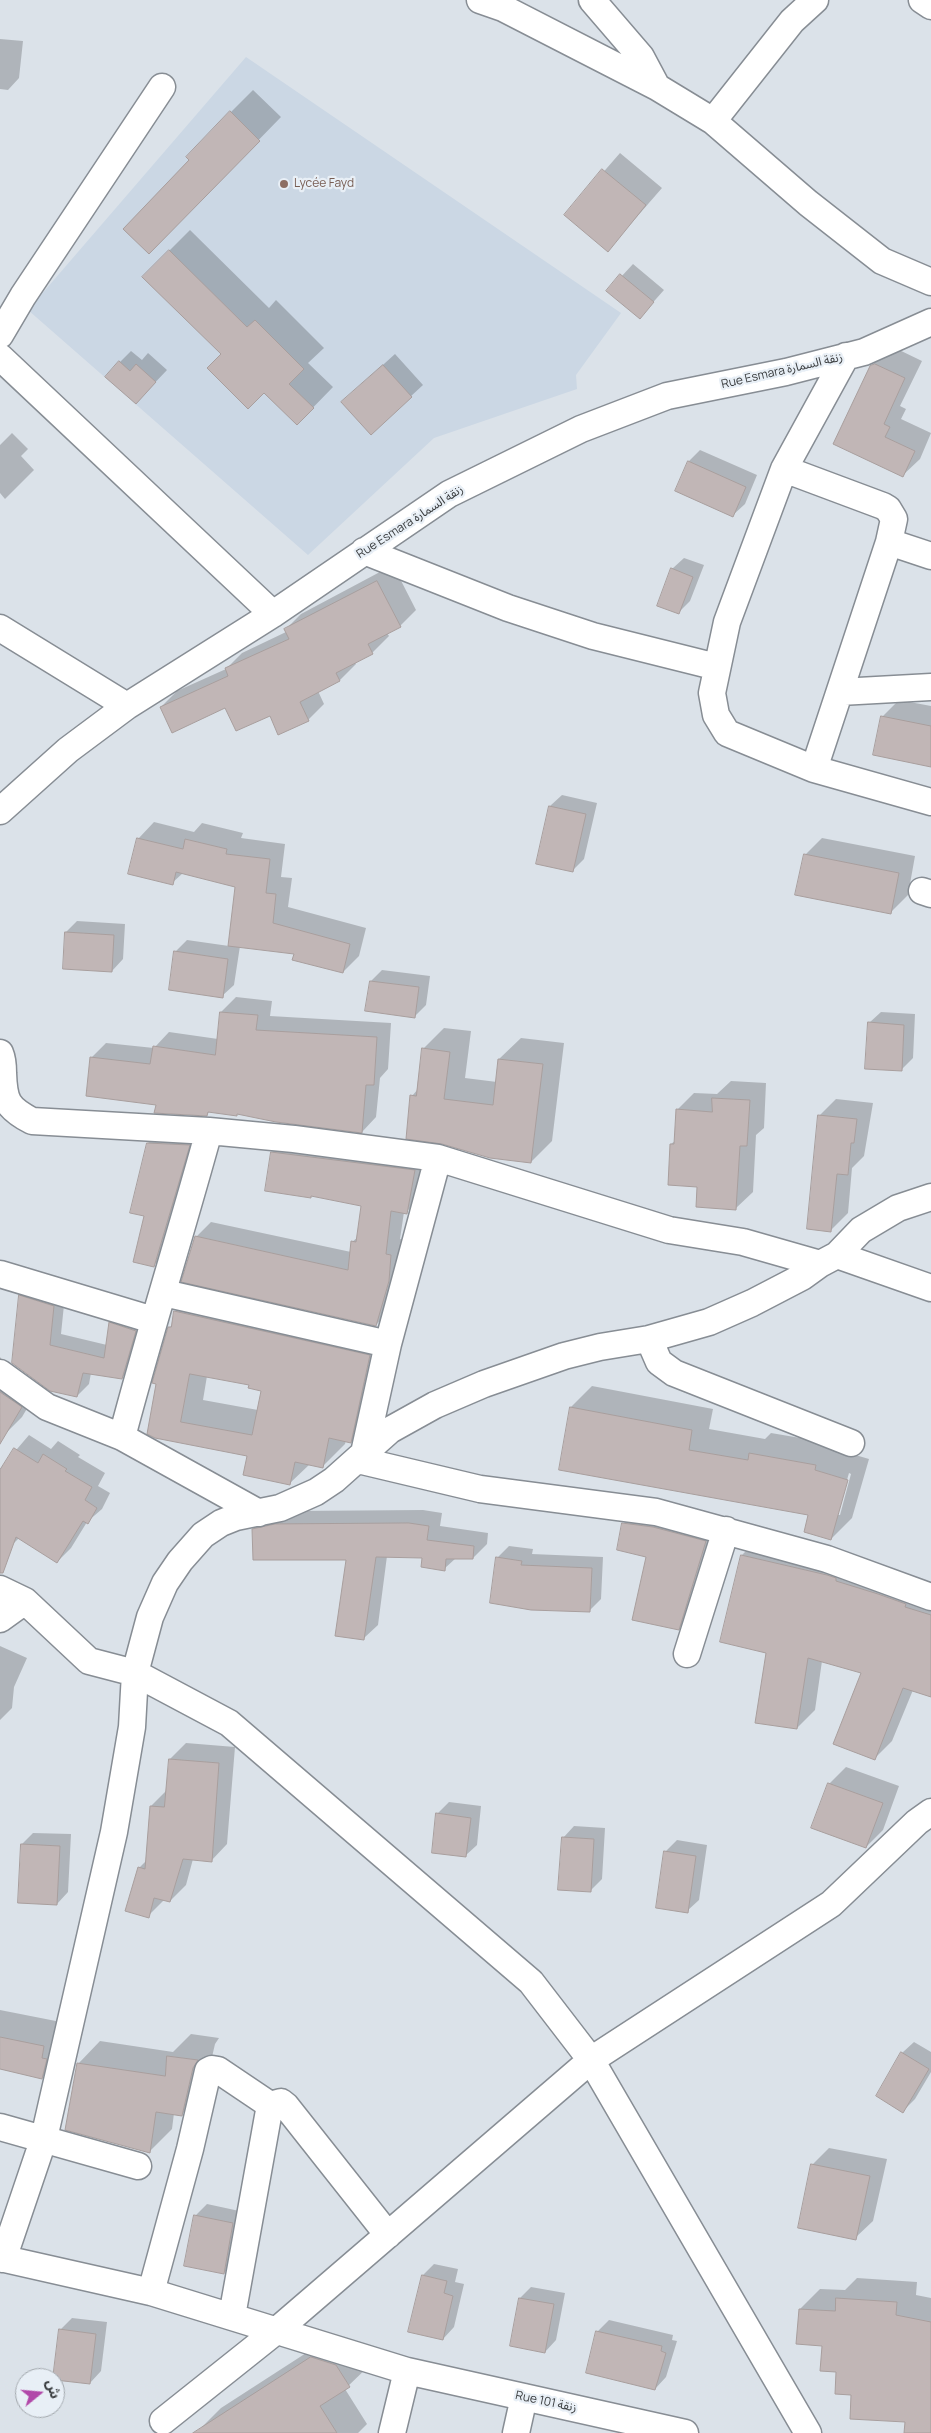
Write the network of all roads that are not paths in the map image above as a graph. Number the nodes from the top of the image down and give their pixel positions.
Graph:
1 (480, 0) edge
2 (592, 0) edge
3 (815, 0) edge
4 (922, 0) edge
5 (931, 6) edge
6 (162, 86) dead end
7 (657, 87) junction
8 (713, 121) junction
9 (931, 282) edge
10 (931, 322) edge
11 (0, 335) edge
12 (846, 356) junction
13 (1, 362) edge
14 (784, 469) junction
15 (889, 542) junction
16 (364, 551) junction
17 (931, 556) edge
18 (273, 614) junction
19 (0, 628) edge
20 (717, 667) junction
21 (931, 687) edge
22 (840, 692) junction
23 (127, 706) junction
24 (814, 769) junction
25 (931, 802) edge
26 (0, 811) edge
27 (0, 1054) edge
28 (209, 1131) junction
29 (438, 1158) junction
30 (931, 1197) edge
31 (828, 1260) junction
32 (0, 1274) edge
33 (931, 1288) edge
34 (164, 1293) junction
35 (153, 1320) junction
36 (650, 1339) junction
37 (388, 1344) junction
38 (0, 1373) edge
39 (122, 1436) junction
40 (851, 1443) dead end
41 (361, 1457) junction
42 (259, 1513) junction
43 (726, 1530) junction
44 (0, 1589) edge
45 (931, 1596) edge
46 (25, 1601) junction
47 (0, 1619) edge
48 (687, 1654) dead end
49 (135, 1673) junction
50 (931, 1812) edge
51 (591, 2060) junction
52 (270, 2105) junction
53 (0, 2127) edge
54 (44, 2138) junction
55 (138, 2166) dead end
56 (388, 2236) junction
57 (2, 2259) edge
58 (151, 2292) junction
59 (232, 2316) junction
60 (276, 2331) junction
61 (406, 2371) junction
62 (524, 2397) junction
63 (163, 2422) dead end
64 (629, 2426) edge
65 (392, 2433) edge
66 (516, 2433) edge
67 (685, 2433) edge
68 (808, 2433) edge

1 - 7 street
2 - 7 street
3 - 8 street
4 - 5 street
6 - 11 street
7 - 8 street
8 - 9 street
10 - 12 street, Rue Esmara زنقة السمارة
12 - 14 street
12 - 16 street, Rue Esmara زنقة السمارة
13 - 18 street
14 - 15 street
14 - 20 street
15 - 17 street
15 - 22 street
16 - 18 street, Rue Esmara زنقة السمارة
16 - 20 street
18 - 23 street, Rue Esmara زنقة السمارة
19 - 23 street
20 - 24 street
21 - 22 street
22 - 24 street
23 - 26 street, Rue Esmara زنقة السمارة
24 - 25 street
27 - 28 street
28 - 29 street
28 - 34 street
29 - 31 street
29 - 37 street
30 - 31 street
31 - 33 street
31 - 36 street
32 - 35 street
34 - 35 street
34 - 37 street
35 - 39 street
36 - 40 street
36 - 41 street
37 - 41 street
38 - 39 street
39 - 42 street
41 - 42 street
41 - 43 street
42 - 49 street
43 - 45 street
43 - 48 street
44 - 46 street
46 - 47 street
46 - 49 street
49 - 51 street
49 - 54 street
50 - 51 street
51 - 56 street
51 - 68 street
52 - 56 street
52 - 58 street
52 - 59 street
53 - 54 street
54 - 55 street
54 - 57 street
56 - 60 street
57 - 58 street, Rue 101 زنقة
58 - 59 street, Rue 101 زنقة
59 - 60 street, Rue 101 زنقة
60 - 61 street, Rue 101 زنقة
60 - 63 street
61 - 62 street, Rue 101 زنقة
61 - 65 street
62 - 64 street, Rue 101 زنقة
62 - 66 street
64 - 67 street, Rue 101 زنقة

